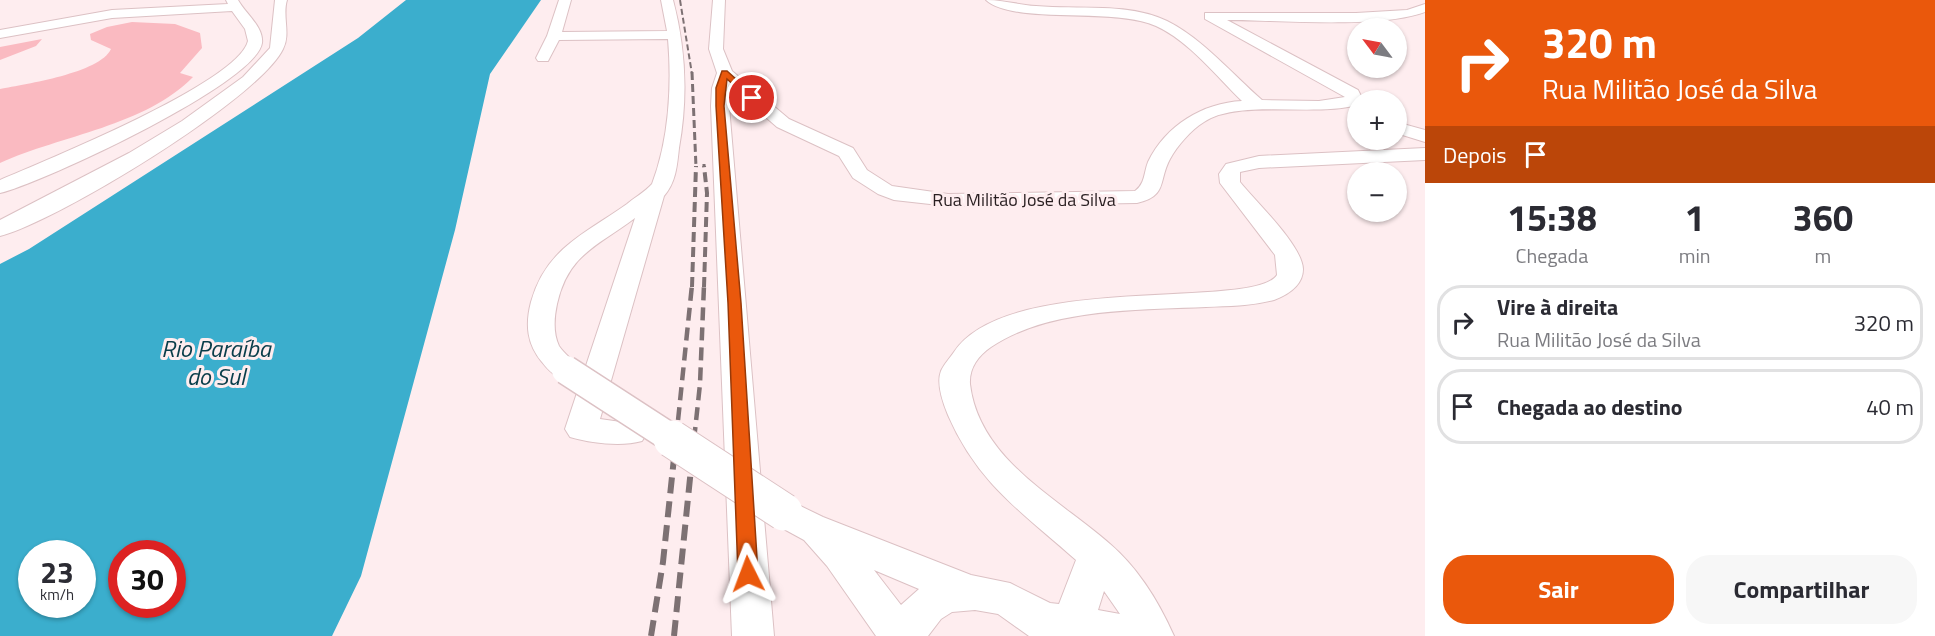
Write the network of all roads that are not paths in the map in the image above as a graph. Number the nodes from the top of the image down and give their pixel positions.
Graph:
1 (281, 0) edge
2 (566, 0) edge
3 (667, 0) edge
4 (719, 0) edge
5 (992, 0) edge
6 (233, 3) edge
7 (1297, 3) dead end
8 (1425, 8) edge
9 (1328, 18) junction
10 (0, 34) edge
11 (675, 35) junction
12 (554, 36) junction
13 (543, 58) dead end
14 (725, 73) junction
15 (1258, 106) junction
16 (1320, 106) junction
17 (1347, 113) edge
18 (1407, 130) edge
19 (1425, 135) edge
20 (1425, 154) edge
21 (0, 187) edge
22 (658, 189) junction
23 (0, 229) edge
24 (631, 433) dead end
25 (797, 520) junction
26 (1097, 555) junction
27 (968, 592) junction
28 (1057, 627) edge
29 (753, 636) edge
30 (900, 636) edge
31 (907, 636) edge
32 (1140, 636) edge
33 (1152, 636) edge

1 - 23 street
2 - 12 street
3 - 11 street
4 - 14 street
5 - 15 street
6 - 10 street
6 - 21 street
7 - 9 street
8 - 9 street
9 - 16 street
11 - 12 street
11 - 22 street
12 - 13 street
14 - 15 street, Rua Militão José da Silva
14 - 29 street
15 - 16 street, Rua Militão José da Silva
16 - 17 street
18 - 19 street
20 - 26 street
22 - 24 street
22 - 25 street, bridge
25 - 27 street
25 - 30 street
26 - 28 street
26 - 33 street
27 - 28 street
27 - 31 street
28 - 32 street

